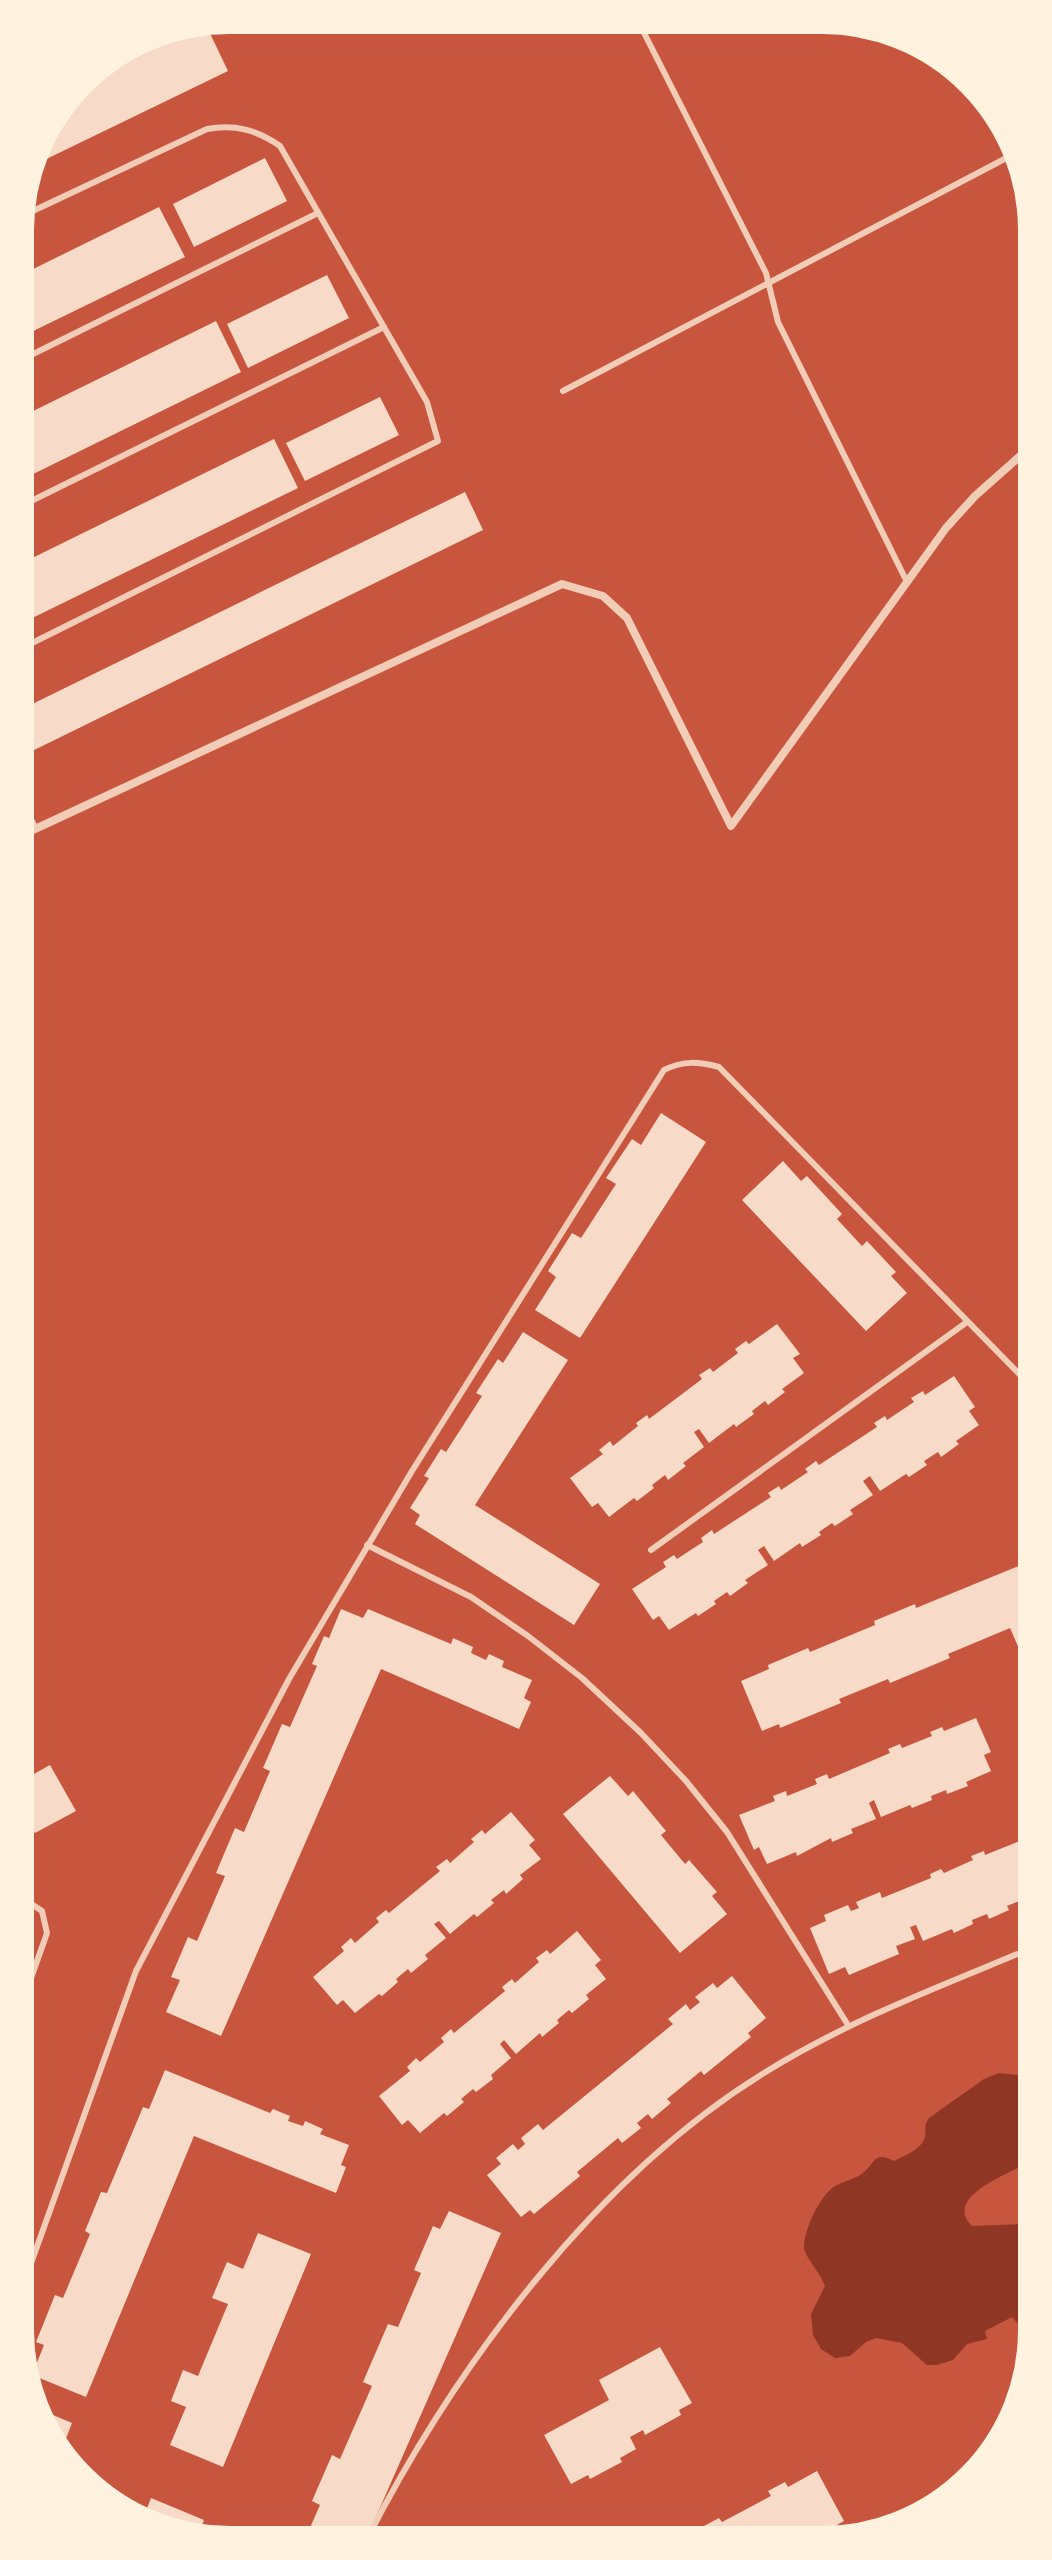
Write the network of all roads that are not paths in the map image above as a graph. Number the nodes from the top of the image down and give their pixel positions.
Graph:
1 (644, 32) edge
2 (1006, 158) edge
3 (33, 211) edge
4 (318, 213) junction
5 (768, 283) junction
6 (384, 327) junction
7 (32, 355) edge
8 (563, 391) dead end
9 (1020, 456) edge
10 (32, 501) edge
11 (907, 582) junction
12 (32, 643) edge
13 (32, 821) edge
14 (36, 829) junction
15 (32, 831) edge
16 (967, 1322) junction
17 (1020, 1375) edge
18 (367, 1545) junction
19 (651, 1550) dead end
20 (32, 1904) edge
21 (1020, 1953) edge
22 (32, 1975) edge
23 (848, 2025) junction
24 (32, 2261) edge
25 (373, 2528) edge

1 - 5 lane
2 - 5 lane
3 - 4 lane
4 - 6 lane
4 - 7 lane
5 - 8 lane
5 - 11 lane
6 - 10 lane
6 - 12 lane
9 - 11 street
11 - 14 street
13 - 14 lane
14 - 15 street
16 - 17 lane
16 - 18 lane
16 - 19 lane
18 - 23 lane
18 - 24 lane
20 - 22 lane
21 - 23 lane
23 - 25 lane

